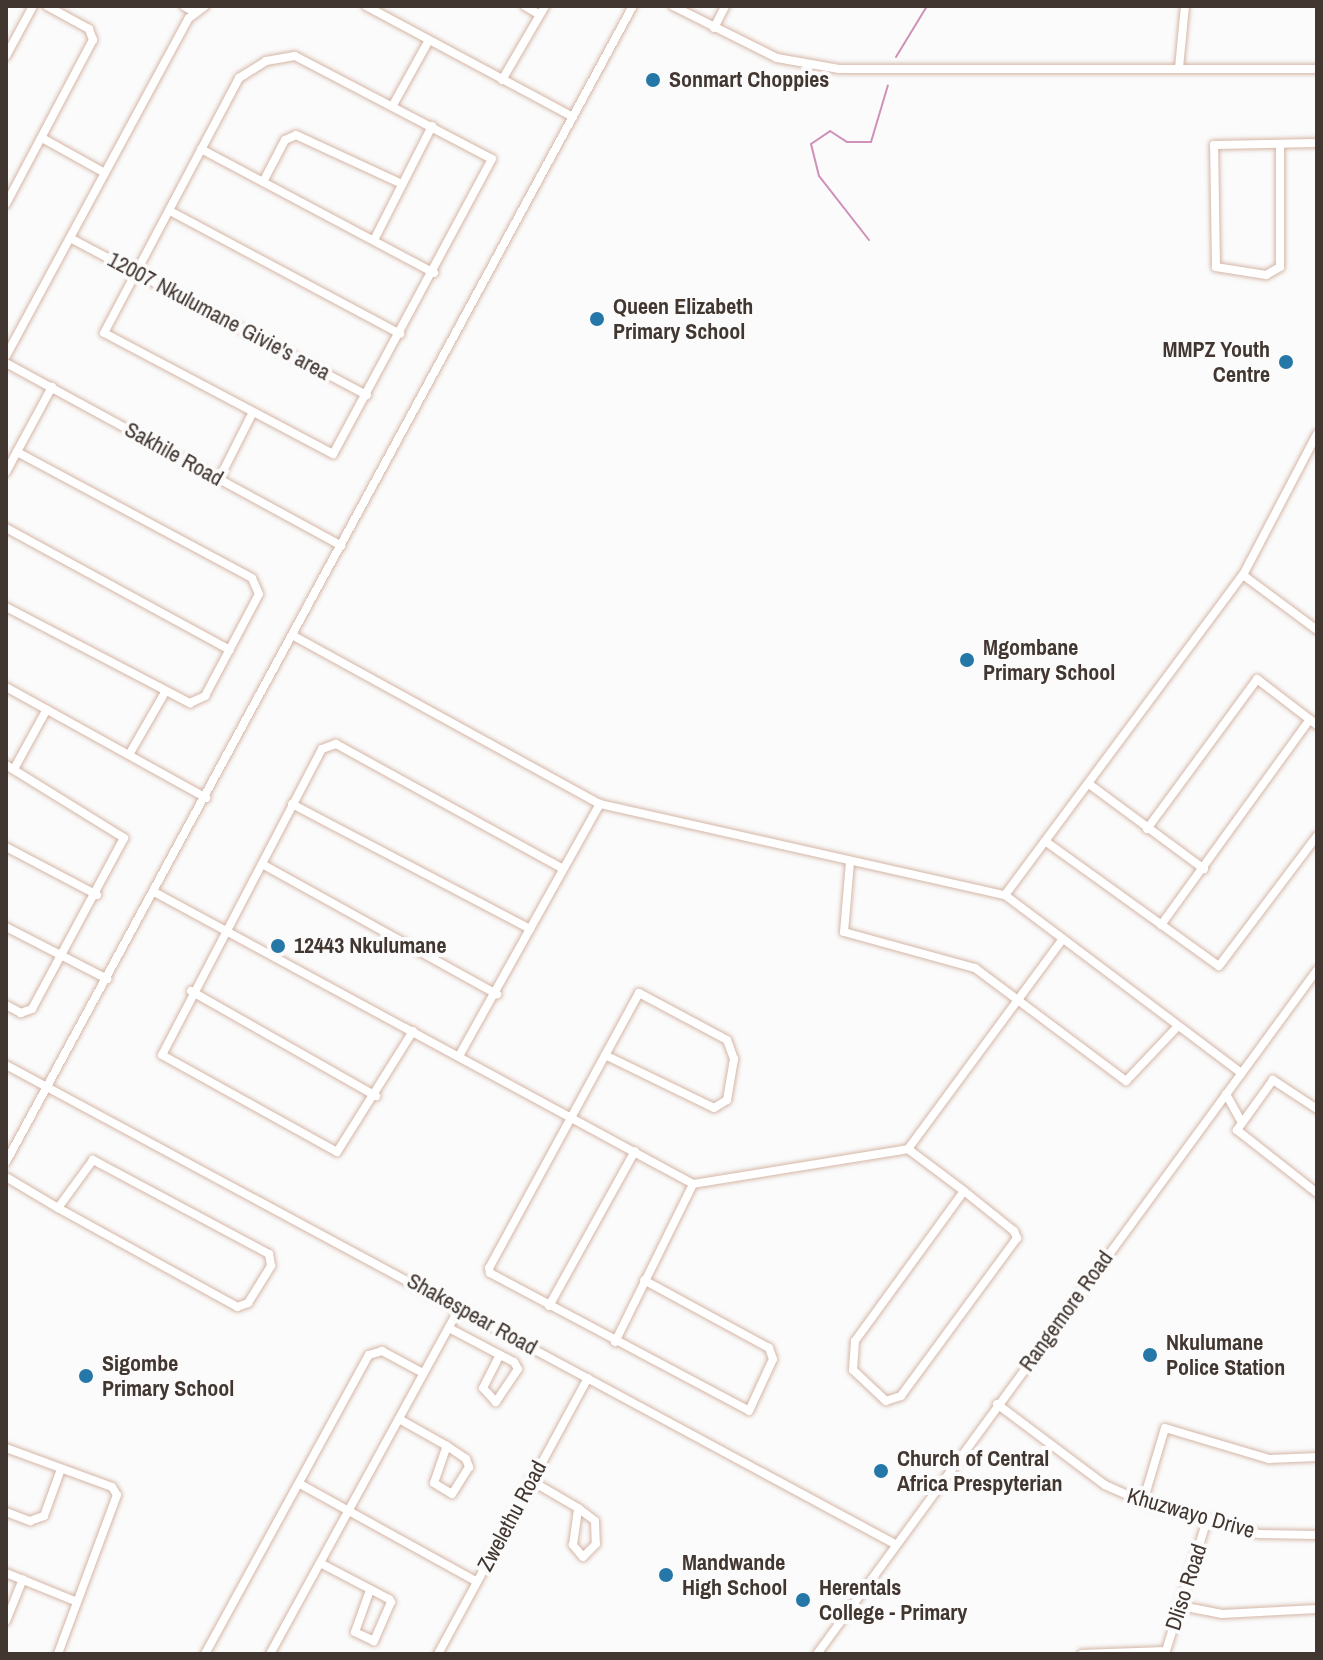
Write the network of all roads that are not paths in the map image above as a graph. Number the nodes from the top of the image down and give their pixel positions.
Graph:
1 (33, 6) edge
2 (47, 6) edge
3 (184, 6) edge
4 (205, 6) edge
5 (366, 6) edge
6 (525, 6) edge
7 (633, 6) edge
8 (673, 6) edge
9 (725, 6) edge
10 (1185, 6) edge
11 (381, 10) edge
12 (543, 10) edge
13 (194, 12) junction
14 (714, 28) junction
15 (429, 40) junction
16 (6, 56) edge
17 (1179, 68) junction
18 (1317, 69) edge
19 (502, 80) junction
20 (393, 105) junction
21 (573, 117) junction
22 (432, 126) junction
23 (42, 138) junction
24 (1317, 143) edge
25 (1280, 144) junction
26 (201, 149) junction
27 (105, 173) junction
28 (263, 182) junction
29 (402, 184) junction
30 (6, 204) edge
31 (170, 211) junction
32 (70, 238) junction
33 (374, 240) junction
34 (135, 271) junction
35 (434, 273) junction
36 (400, 334) junction
37 (6, 356) edge
38 (6, 363) edge
39 (52, 387) junction
40 (367, 395) junction
41 (252, 414) junction
42 (1317, 434) edge
43 (17, 452) junction
44 (6, 472) edge
45 (219, 479) junction
46 (6, 528) edge
47 (341, 546) junction
48 (1243, 575) junction
49 (6, 607) edge
50 (1317, 630) edge
51 (292, 635) junction
52 (230, 650) junction
53 (6, 687) edge
54 (164, 694) junction
55 (47, 709) junction
56 (1313, 722) edge
57 (130, 753) junction
58 (10, 767) edge
59 (1089, 784) junction
60 (206, 798) junction
61 (292, 804) junction
62 (600, 804) junction
63 (1147, 829) junction
64 (1317, 836) edge
65 (1045, 841) junction
66 (6, 847) edge
67 (850, 862) junction
68 (262, 864) junction
69 (563, 869) junction
70 (1204, 869) junction
71 (156, 893) junction
72 (97, 895) junction
73 (1005, 895) junction
74 (1161, 925) junction
75 (6, 927) edge
76 (530, 929) junction
77 (225, 930) junction
78 (1062, 940) junction
79 (63, 959) junction
80 (1317, 970) edge
81 (107, 979) junction
82 (191, 991) junction
83 (497, 994) junction
84 (1017, 1001) junction
85 (6, 1005) edge
86 (1177, 1027) junction
87 (413, 1031) junction
88 (605, 1055) junction
89 (459, 1056) junction
90 (6, 1065) edge
91 (1241, 1073) junction
92 (46, 1088) junction
93 (1226, 1094) junction
94 (376, 1096) junction
95 (1317, 1109) edge
96 (570, 1116) junction
97 (1240, 1119) junction
98 (908, 1149) junction
99 (635, 1151) junction
100 (6, 1162) edge
101 (6, 1177) edge
102 (693, 1184) junction
103 (964, 1191) junction
104 (1317, 1193) edge
105 (58, 1208) junction
106 (644, 1280) junction
107 (549, 1306) junction
108 (460, 1307) junction
109 (449, 1328) junction
110 (615, 1342) junction
111 (500, 1355) junction
112 (423, 1373) junction
113 (588, 1378) junction
114 (997, 1404) junction
115 (399, 1419) junction
116 (447, 1446) junction
117 (6, 1448) edge
118 (1317, 1457) edge
119 (61, 1469) junction
120 (530, 1480) junction
121 (300, 1484) junction
122 (1143, 1502) junction
123 (578, 1508) junction
124 (349, 1509) junction
125 (6, 1512) edge
126 (1207, 1520) junction
127 (1317, 1535) edge
128 (895, 1544) junction
129 (322, 1564) junction
130 (6, 1573) edge
131 (23, 1579) junction
132 (476, 1581) junction
133 (370, 1590) junction
134 (75, 1601) junction
135 (1181, 1606) junction
136 (1317, 1609) edge
137 (6, 1621) edge
138 (1093, 1653) edge
139 (1165, 1653) edge
140 (58, 1654) edge
141 (205, 1654) edge
142 (270, 1654) edge
143 (438, 1654) edge
144 (817, 1654) edge
145 (1082, 1654) edge

1 - 16 street
2 - 23 street
3 - 13 street
4 - 13 street
5 - 11 street
6 - 12 street
7 - 21 street
8 - 14 street
9 - 14 street
10 - 17 street
11 - 15 street
12 - 19 street
13 - 27 street
14 - 17 street
15 - 19 street
15 - 20 street
17 - 18 street
19 - 21 street
20 - 22 street
20 - 26 street
21 - 47 street
22 - 29 street
22 - 35 street
23 - 27 street
23 - 30 street
24 - 25 street
25 - 25 street
26 - 28 street
26 - 31 street
27 - 32 street
28 - 29 street
28 - 33 street
29 - 33 street
31 - 34 street
31 - 36 street
32 - 34 street, 12007 Nkulumane Givie's area
32 - 37 street
33 - 35 street
34 - 40 street, 12007 Nkulumane Givie's area
34 - 41 street
35 - 36 street
36 - 40 street
38 - 39 street, Sakhile Road
39 - 43 street
39 - 45 street, Sakhile Road
40 - 41 street
41 - 45 street
42 - 48 street
43 - 44 street
43 - 52 street
45 - 47 street, Sakhile Road
46 - 52 street
47 - 51 street
48 - 50 street
48 - 59 street
49 - 54 street
51 - 60 street
51 - 62 street
52 - 54 street
53 - 55 street
54 - 57 street
55 - 57 street
55 - 58 street
56 - 63 street
56 - 70 street
57 - 60 street
58 - 72 street
59 - 63 street
59 - 65 street
60 - 71 street
61 - 68 street
61 - 69 street
61 - 76 street
62 - 67 street
62 - 69 street
63 - 70 street
64 - 74 street
65 - 73 street
65 - 74 street
66 - 72 street
67 - 73 street
67 - 84 street
68 - 77 street
68 - 83 street
69 - 76 street
70 - 74 street
71 - 77 street
71 - 81 street
72 - 79 street
73 - 78 street
75 - 79 street
76 - 83 street
77 - 82 street
77 - 87 street
78 - 84 street
78 - 86 street
79 - 81 street
79 - 85 street
80 - 91 street, Rangemore Road
81 - 92 street
82 - 94 street
82 - 94 street
83 - 89 street
84 - 86 street
84 - 98 street
86 - 91 street
87 - 89 street
87 - 94 street
88 - 88 street
88 - 96 street
89 - 96 street
90 - 92 street, Shakespear Road
91 - 93 street, Rangemore Road
92 - 100 street
92 - 108 street, Shakespear Road
93 - 97 street
93 - 114 street, Rangemore Road
95 - 97 street
96 - 99 street
96 - 107 street
97 - 104 street
98 - 102 street
98 - 103 street
99 - 102 street
99 - 107 street
101 - 105 street
102 - 106 street
103 - 103 street
105 - 105 street
106 - 110 street
106 - 110 street
107 - 110 street
108 - 109 street
108 - 113 street, Shakespear Road
109 - 111 street
109 - 112 street
111 - 111 street
112 - 115 street
112 - 121 street
113 - 120 street, Zwelethu Road
113 - 128 street, Shakespear Road
114 - 122 street, Khuzwayo Drive
114 - 128 street, Rangemore Road
115 - 116 street
115 - 124 street
116 - 116 street
117 - 119 street
118 - 122 street
119 - 125 street
119 - 134 street
120 - 123 street
120 - 132 street, Zwelethu Road
121 - 124 street
121 - 141 street
122 - 126 street, Khuzwayo Drive
123 - 123 street
124 - 129 street
124 - 132 street
126 - 127 street, Khuzwayo Drive
126 - 135 street, Dliso Road
128 - 144 street, Rangemore Road
129 - 133 street
129 - 142 street
130 - 131 street
131 - 134 street
131 - 137 street
132 - 143 street, Zwelethu Road
133 - 133 street
134 - 140 street
135 - 136 street
135 - 139 street, Dliso Road
138 - 139 street
138 - 145 street

